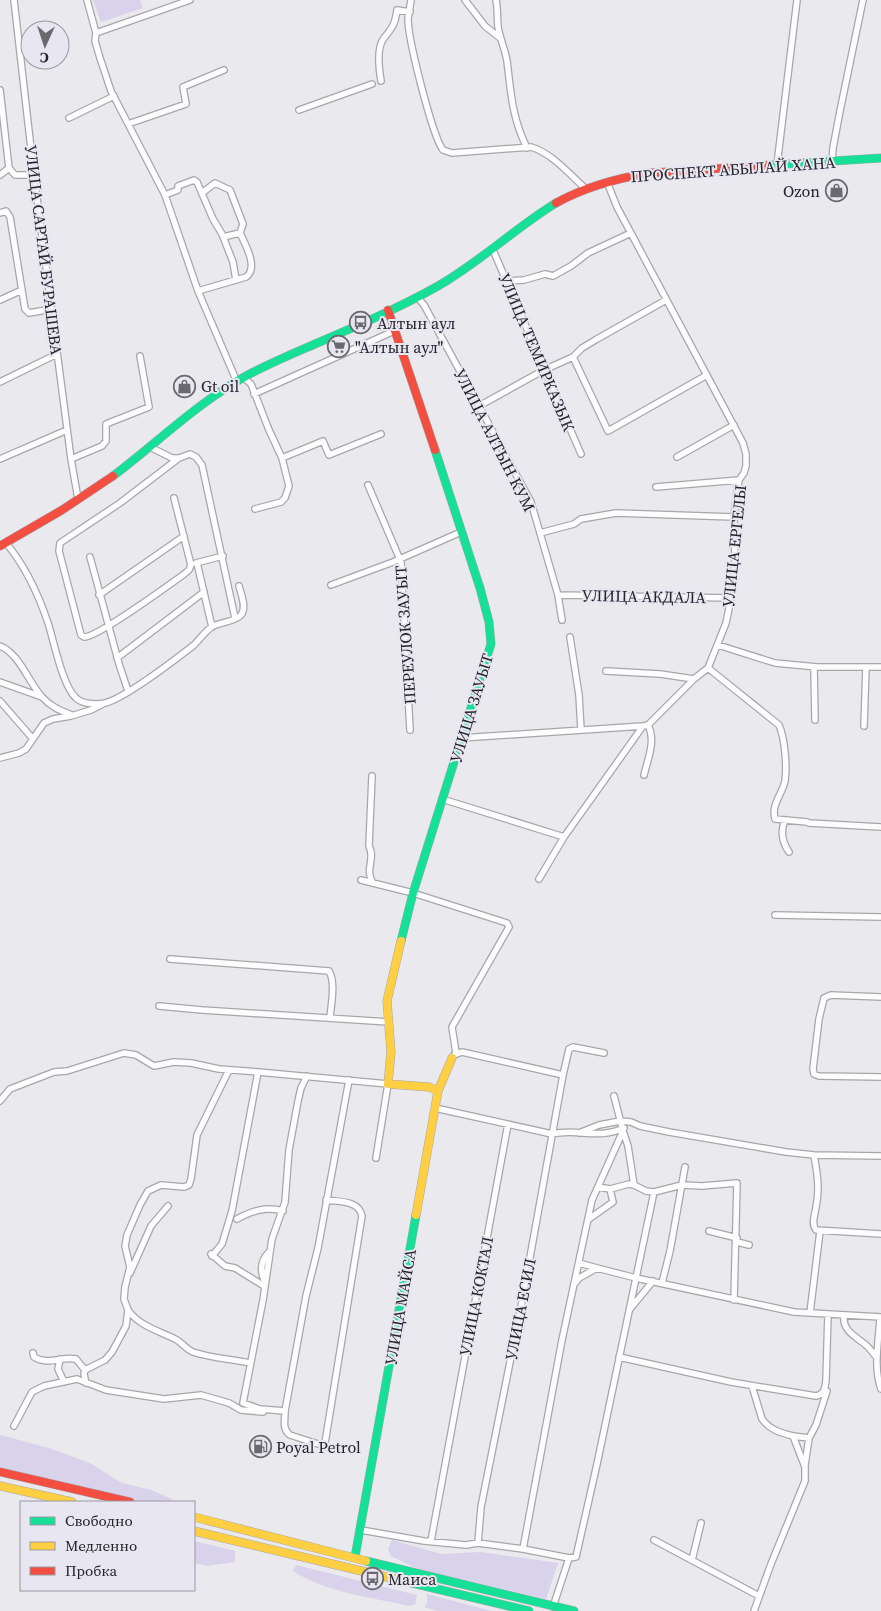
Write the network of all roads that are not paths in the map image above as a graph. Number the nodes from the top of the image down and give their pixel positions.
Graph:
1 (14, 0) edge
2 (87, 0) edge
3 (190, 0) edge
4 (412, 0) edge
5 (465, 0) edge
6 (496, 0) edge
7 (797, 0) edge
8 (863, 0) edge
9 (410, 12) junction
10 (96, 33) junction
11 (500, 38) junction
12 (224, 70) dead end
13 (381, 81) dead end
14 (372, 84) dead end
15 (0, 90) edge
16 (114, 96) junction
17 (299, 110) dead end
18 (69, 118) dead end
19 (128, 124) junction
20 (527, 148) junction
21 (881, 158) edge
22 (832, 162) junction
23 (778, 165) junction
24 (9, 168) junction
25 (0, 175) edge
26 (34, 176) junction
27 (607, 182) junction
28 (586, 189) junction
29 (202, 193) junction
30 (165, 195) junction
31 (0, 213) edge
32 (240, 233) junction
33 (631, 233) junction
34 (223, 237) junction
35 (493, 250) junction
36 (236, 280) junction
37 (506, 281) junction
38 (22, 290) junction
39 (198, 290) junction
40 (417, 297) junction
41 (0, 300) edge
42 (666, 300) junction
43 (52, 309) junction
44 (388, 310) junction
45 (394, 331) junction
46 (328, 338) junction
47 (57, 354) junction
48 (140, 356) dead end
49 (573, 356) junction
50 (337, 357) junction
51 (544, 370) junction
52 (707, 375) junction
53 (240, 380) junction
54 (0, 382) edge
55 (254, 394) junction
56 (479, 406) junction
57 (734, 425) junction
58 (67, 430) junction
59 (381, 434) dead end
60 (150, 447) junction
61 (581, 454) dead end
62 (676, 457) dead end
63 (179, 458) junction
64 (282, 458) junction
65 (0, 459) edge
66 (71, 459) junction
67 (738, 480) junction
68 (368, 485) dead end
69 (656, 487) dead end
70 (174, 498) dead end
71 (78, 499) junction
72 (255, 509) dead end
73 (734, 517) junction
74 (460, 532) junction
75 (540, 533) junction
76 (184, 536) junction
77 (3, 545) edge
78 (223, 556) junction
79 (90, 557) dead end
80 (400, 559) junction
81 (197, 563) junction
82 (190, 565) junction
83 (331, 585) dead end
84 (240, 586) dead end
85 (204, 592) junction
86 (99, 595) junction
87 (558, 595) junction
88 (731, 598) junction
89 (235, 618) junction
90 (562, 620) dead end
91 (108, 626) junction
92 (212, 627) junction
93 (570, 638) dead end
94 (718, 645) junction
95 (0, 646) edge
96 (117, 658) junction
97 (880, 666) edge
98 (814, 667) junction
99 (866, 667) junction
100 (708, 668) junction
101 (606, 671) dead end
102 (694, 679) junction
103 (0, 682) edge
104 (128, 691) junction
105 (42, 697) junction
106 (0, 701) edge
107 (105, 703) junction
108 (74, 716) junction
109 (816, 720) dead end
110 (645, 726) junction
111 (864, 726) dead end
112 (410, 730) dead end
113 (582, 730) junction
114 (461, 738) junction
115 (33, 739) junction
116 (0, 758) edge
117 (644, 775) dead end
118 (372, 776) dead end
119 (442, 799) junction
120 (785, 820) junction
121 (881, 827) edge
122 (564, 837) junction
123 (789, 852) dead end
124 (539, 879) dead end
125 (362, 880) dead end
126 (373, 883) junction
127 (413, 893) junction
128 (775, 915) dead end
129 (881, 917) edge
130 (170, 959) dead end
131 (881, 997) edge
132 (159, 1006) dead end
133 (330, 1018) junction
134 (389, 1022) junction
135 (604, 1053) dead end
136 (454, 1055) junction
137 (229, 1070) junction
138 (258, 1072) junction
139 (563, 1075) junction
140 (307, 1076) junction
141 (881, 1077) edge
142 (349, 1080) junction
143 (388, 1084) junction
144 (438, 1091) junction
145 (614, 1096) dead end
146 (0, 1101) edge
147 (435, 1108) junction
148 (620, 1121) junction
149 (632, 1122) junction
150 (508, 1124) junction
151 (623, 1130) junction
152 (579, 1133) junction
153 (552, 1134) junction
154 (814, 1155) junction
155 (881, 1156) edge
156 (376, 1158) dead end
157 (685, 1167) dead end
158 (634, 1185) junction
159 (682, 1185) junction
160 (598, 1187) junction
161 (610, 1190) junction
162 (654, 1192) junction
163 (326, 1200) junction
164 (168, 1206) dead end
165 (282, 1211) junction
166 (237, 1219) dead end
167 (588, 1219) junction
168 (710, 1231) dead end
169 (820, 1231) junction
170 (881, 1234) edge
171 (737, 1240) junction
172 (749, 1245) dead end
173 (579, 1263) junction
174 (597, 1268) junction
175 (128, 1277) junction
176 (636, 1278) junction
177 (653, 1282) junction
178 (662, 1283) junction
179 (265, 1284) junction
180 (574, 1284) junction
181 (734, 1300) junction
182 (128, 1310) junction
183 (629, 1311) junction
184 (810, 1313) junction
185 (828, 1314) junction
186 (844, 1316) junction
187 (881, 1317) edge
188 (33, 1353) dead end
189 (619, 1357) junction
190 (877, 1358) junction
191 (60, 1359) junction
192 (250, 1363) junction
193 (85, 1370) junction
194 (64, 1382) junction
195 (86, 1383) junction
196 (880, 1385) edge
197 (752, 1386) junction
198 (826, 1386) junction
199 (816, 1396) junction
200 (824, 1398) junction
201 (273, 1410) junction
202 (286, 1411) junction
203 (14, 1426) dead end
204 (793, 1436) junction
205 (809, 1438) junction
206 (805, 1467) junction
207 (0, 1472) edge
208 (0, 1486) edge
209 (68, 1501) edge
210 (126, 1501) edge
211 (195, 1517) edge
212 (701, 1523) dead end
213 (361, 1530) junction
214 (195, 1531) edge
215 (654, 1540) dead end
216 (431, 1541) junction
217 (478, 1543) junction
218 (523, 1549) junction
219 (355, 1557) junction
220 (568, 1558) junction
221 (692, 1560) junction
222 (759, 1596) junction
223 (553, 1607) junction
224 (529, 1611) edge
225 (574, 1611) edge
226 (754, 1611) edge

1 - 26 street, УЛИЦА САРТАЙ БУРАШЕВА
2 - 10 street
3 - 10 street
4 - 9 street
5 - 11 street
6 - 11 street
7 - 23 street
8 - 22 street
9 - 13 street
9 - 20 street
10 - 16 street
11 - 20 street
12 - 19 street
14 - 17 street
15 - 24 street
16 - 18 street
16 - 19 street
19 - 30 street
20 - 28 street
21 - 22 main road, ПРОСПЕКТ АБЫЛАЙ ХАНА
22 - 23 main road, ПРОСПЕКТ АБЫЛАЙ ХАНА
23 - 27 main road, ПРОСПЕКТ АБЫЛАЙ ХАНА
24 - 25 street
24 - 26 street
26 - 43 street, УЛИЦА САРТАЙ БУРАШЕВА
27 - 28 main road, ПРОСПЕКТ АБЫЛАЙ ХАНА
27 - 33 street, УЛИЦА ЕРГЕЛЫ
28 - 35 main road, ПРОСПЕКТ АБЫЛАЙ ХАНА
29 - 30 street
29 - 32 street
29 - 34 street
30 - 39 street
31 - 38 street
32 - 34 street
32 - 36 street
33 - 37 street
33 - 42 street, УЛИЦА ЕРГЕЛЫ
34 - 36 street
35 - 37 street, УЛИЦА ТЕМИРКАЗЫК
35 - 40 main road, ПРОСПЕКТ АБЫЛАЙ ХАНА
36 - 39 street
37 - 51 street, УЛИЦА ТЕМИРКАЗЫК
38 - 41 street
38 - 43 street
39 - 53 street
40 - 44 main road, ПРОСПЕКТ АБЫЛАЙ ХАНА
40 - 56 street, УЛИЦА АЛТЫН КУМ
42 - 49 street
42 - 52 street, УЛИЦА ЕРГЕЛЫ
43 - 47 street, УЛИЦА САРТАЙ БУРАШЕВА
44 - 45 main road, УЛИЦА ЗАУЫТ
44 - 46 main road, ПРОСПЕКТ АБЫЛАЙ ХАНА
45 - 50 street
45 - 74 main road, УЛИЦА ЗАУЫТ
46 - 50 street
46 - 53 main road, ПРОСПЕКТ АБЫЛАЙ ХАНА
47 - 54 street
47 - 58 street, УЛИЦА САРТАЙ БУРАШЕВА
48 - 66 street
49 - 51 street
49 - 52 street
50 - 55 street
51 - 56 street
51 - 61 street, УЛИЦА ТЕМИРКАЗЫК
52 - 57 street, УЛИЦА ЕРГЕЛЫ
53 - 55 street
53 - 60 main road, ПРОСПЕКТ АБЫЛАЙ ХАНА
55 - 64 street
56 - 75 street, УЛИЦА АЛТЫН КУМ
57 - 62 street
57 - 67 street, УЛИЦА ЕРГЕЛЫ
58 - 65 street
58 - 66 street, УЛИЦА САРТАЙ БУРАШЕВА
59 - 64 street
60 - 63 street
60 - 71 main road, ПРОСПЕКТ АБЫЛАЙ ХАНА
63 - 78 street
63 - 91 street
64 - 72 street
66 - 71 street, УЛИЦА САРТАЙ БУРАШЕВА
67 - 69 street
67 - 73 street, УЛИЦА ЕРГЕЛЫ
68 - 80 street, ПЕРЕУЛОК ЗАУЫТ
70 - 76 street
71 - 77 main road, ПРОСПЕКТ АБЫЛАЙ ХАНА
73 - 75 street
73 - 88 street, УЛИЦА ЕРГЕЛЫ
74 - 80 street
74 - 114 main road, УЛИЦА ЗАУЫТ
75 - 87 street, УЛИЦА АЛТЫН КУМ
76 - 82 street
76 - 86 street
77 - 107 street
78 - 81 street
78 - 89 street
79 - 86 street
80 - 83 street
80 - 112 street, ПЕРЕУЛОК ЗАУЫТ
81 - 82 street
81 - 85 street
82 - 91 street
84 - 89 street
85 - 92 street
85 - 96 street
86 - 91 street
87 - 88 street, УЛИЦА АКДАЛА
87 - 90 street, УЛИЦА АЛТЫН КУМ
88 - 94 street, УЛИЦА ЕРГЕЛЫ
89 - 92 street
91 - 96 street
92 - 104 street
93 - 113 street
94 - 98 street
94 - 100 street, УЛИЦА ЕРГЕЛЫ
95 - 105 street
96 - 104 street
97 - 99 street
98 - 99 street
98 - 109 street
99 - 111 street
100 - 102 street, УЛИЦА ЕРГЕЛЫ
100 - 120 street
101 - 102 street
102 - 110 street, УЛИЦА ЕРГЕЛЫ
103 - 105 street
104 - 107 street
105 - 108 street
106 - 115 street
107 - 108 street
108 - 115 street
110 - 113 street
110 - 117 street
110 - 122 street, УЛИЦА ЕРГЕЛЫ
113 - 114 street
114 - 119 main road, УЛИЦА ЗАУЫТ
115 - 116 street
118 - 126 street
119 - 122 street
119 - 127 main road, УЛИЦА ЗАУЫТ
120 - 121 street
120 - 123 street
122 - 124 street, УЛИЦА ЕРГЕЛЫ
125 - 126 street
126 - 127 street
127 - 134 main road, УЛИЦА ЗАУЫТ
127 - 136 street
128 - 129 street
130 - 133 street
131 - 141 street
132 - 133 street
133 - 134 street
134 - 143 main road, УЛИЦА ЗАУЫТ
135 - 139 street, УЛИЦА ЕСИЛ
136 - 139 street
136 - 144 main road, УЛИЦА МАЙСА
137 - 138 street
137 - 146 street
137 - 175 street
138 - 140 street
138 - 179 street
139 - 153 street, УЛИЦА ЕСИЛ
140 - 142 street
140 - 165 street
142 - 143 street
142 - 163 street
143 - 144 main road
143 - 156 street
144 - 147 main road, УЛИЦА МАЙСА
145 - 148 street
147 - 150 street
147 - 213 main road, УЛИЦА МАЙСА
148 - 149 street
148 - 151 street
148 - 152 street
149 - 151 street
149 - 154 street
150 - 153 street
150 - 216 street, УЛИЦА КОКТАЛ
151 - 152 street
151 - 158 street
151 - 160 street
152 - 153 street
153 - 217 street, УЛИЦА ЕСИЛ
154 - 155 street
154 - 169 street
157 - 159 street
158 - 161 street
158 - 162 street
159 - 162 street
159 - 171 street
159 - 178 street
160 - 161 street
160 - 167 street
161 - 167 street
162 - 176 street
163 - 202 street
163 - 202 street
164 - 175 street
165 - 166 street
165 - 179 street
167 - 173 street
168 - 171 street
169 - 170 street
169 - 184 street
171 - 172 street
171 - 181 street
173 - 174 street
173 - 180 street
174 - 176 street
174 - 180 street
175 - 182 street
176 - 177 street
176 - 183 street
177 - 178 street
177 - 183 street
178 - 181 street
179 - 192 street
180 - 218 street
181 - 184 street
182 - 192 street
182 - 193 street
183 - 189 street
184 - 185 street
185 - 186 street
185 - 198 street
186 - 187 street
186 - 190 street
187 - 190 street
188 - 191 street
189 - 197 street
189 - 220 street
190 - 196 street
191 - 193 street
191 - 194 street
192 - 201 street
193 - 195 street
194 - 195 street
194 - 203 street
195 - 201 street
197 - 199 street
197 - 204 street
198 - 199 street
198 - 200 street
199 - 200 street
200 - 205 street
201 - 202 street
204 - 205 street
204 - 206 street
205 - 206 street
206 - 222 street
207 - 210 main road
208 - 209 main road
211 - 219 main road
212 - 221 street
213 - 216 street
213 - 219 main road, УЛИЦА МАЙСА
214 - 224 main road
215 - 221 street
216 - 217 street
217 - 218 street
218 - 220 street
219 - 223 main road
220 - 223 street
221 - 222 street
222 - 226 street
223 - 225 main road

